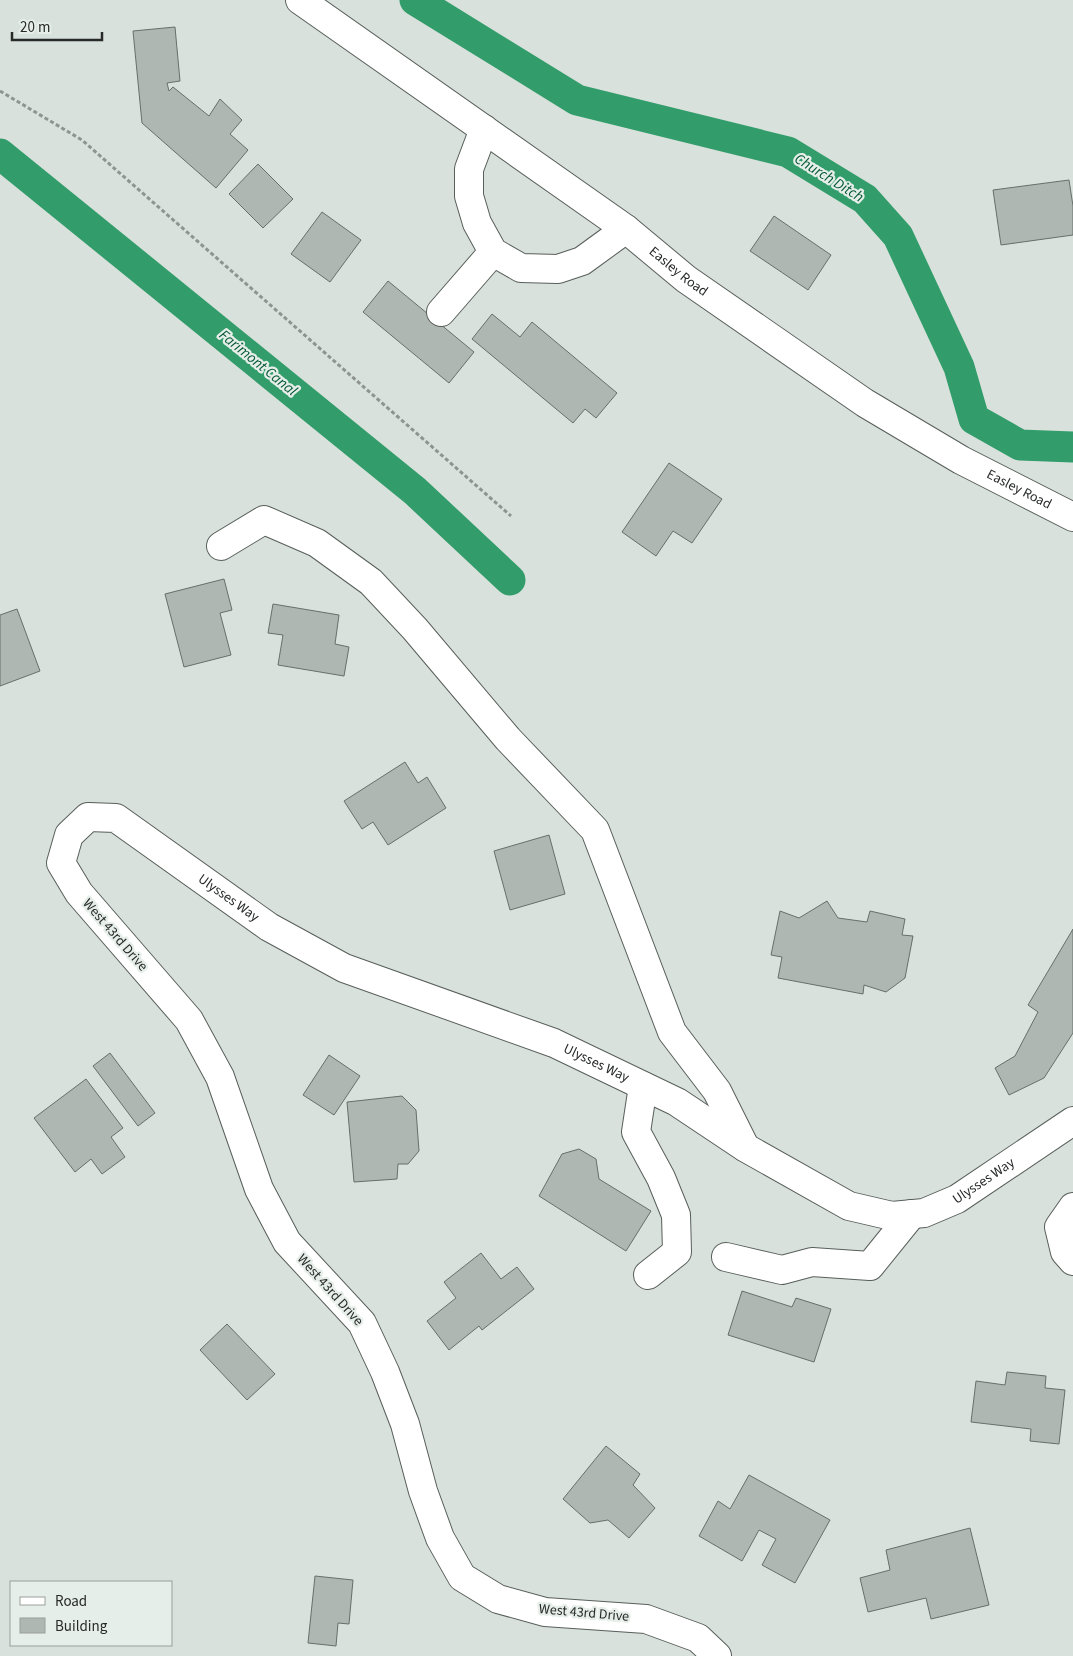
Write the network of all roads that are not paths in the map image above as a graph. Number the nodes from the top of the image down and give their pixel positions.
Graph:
1 (300, 0) edge
2 (484, 129) junction
3 (626, 229) junction
4 (493, 252) junction
5 (441, 312) dead end
6 (1073, 517) edge
7 (221, 546) dead end
8 (116, 818) joint
9 (643, 1086) junction
10 (1073, 1121) edge
11 (746, 1148) junction
12 (1073, 1207) edge
13 (912, 1214) junction
14 (726, 1256) dead end
15 (1073, 1261) edge
16 (648, 1275) dead end
17 (717, 1656) edge

1 - 2 street, Easley Road
2 - 3 street, Easley Road
2 - 4 street
3 - 4 street
3 - 6 street, Easley Road
4 - 5 street
7 - 11 street
8 - 9 street, Ulysses Way
8 - 17 street, West 43rd Drive
9 - 11 street, Ulysses Way
9 - 16 street
10 - 13 street, Ulysses Way
11 - 13 street, Ulysses Way
12 - 15 street
13 - 14 street

